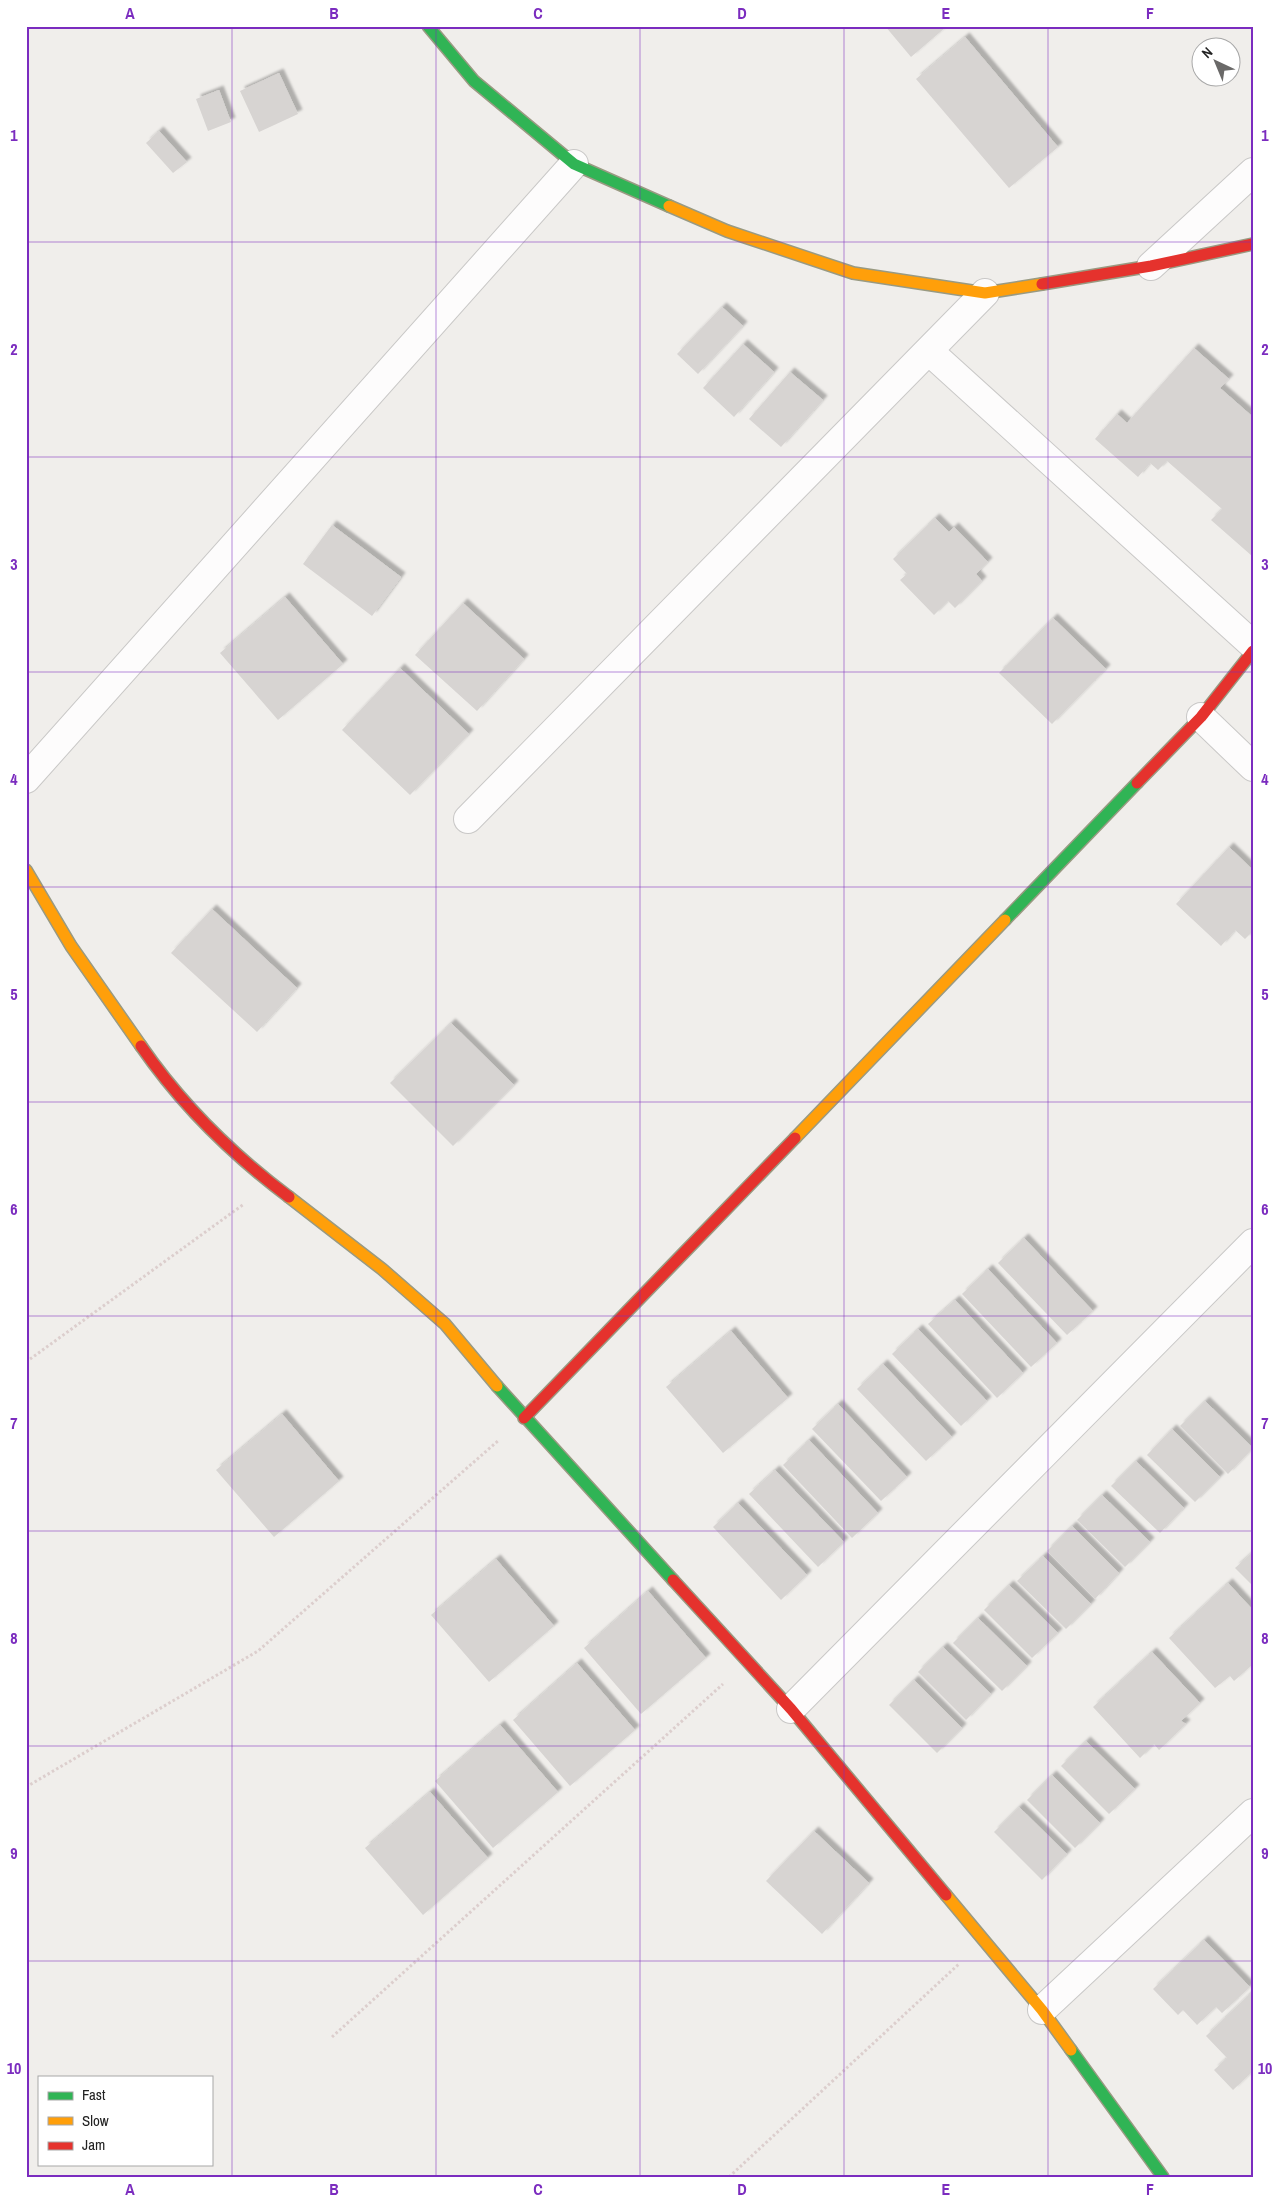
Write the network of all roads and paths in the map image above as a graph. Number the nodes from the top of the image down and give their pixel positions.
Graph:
1 (428, 26) edge
2 (574, 164) junction
3 (1253, 172) edge
4 (1253, 244) edge
5 (1151, 266) junction
6 (986, 293) junction
7 (930, 352) junction
8 (1253, 645) edge
9 (1253, 651) edge
10 (1201, 717) junction
11 (1253, 767) edge
12 (26, 779) edge
13 (468, 819) dead end
14 (26, 870) edge
15 (271, 1184) junction
16 (1253, 1243) edge
17 (26, 1362) edge
18 (524, 1418) junction
19 (747, 1662) junction
20 (790, 1709) junction
21 (26, 1787) edge
22 (1253, 1813) edge
23 (984, 1941) junction
24 (1042, 2010) junction
25 (332, 2037) dead end
26 (730, 2177) edge
27 (1163, 2177) edge

1 - 2 street
2 - 6 street
2 - 12 street
3 - 5 street
4 - 5 street
5 - 6 street
6 - 7 street
7 - 8 street
7 - 13 street
9 - 10 street
10 - 11 street
10 - 18 street
14 - 15 street
15 - 17 path
15 - 18 street
16 - 20 street
18 - 19 street
18 - 21 path
19 - 20 street
19 - 25 path
20 - 23 street
22 - 24 street
23 - 24 street
23 - 26 path
24 - 27 street

